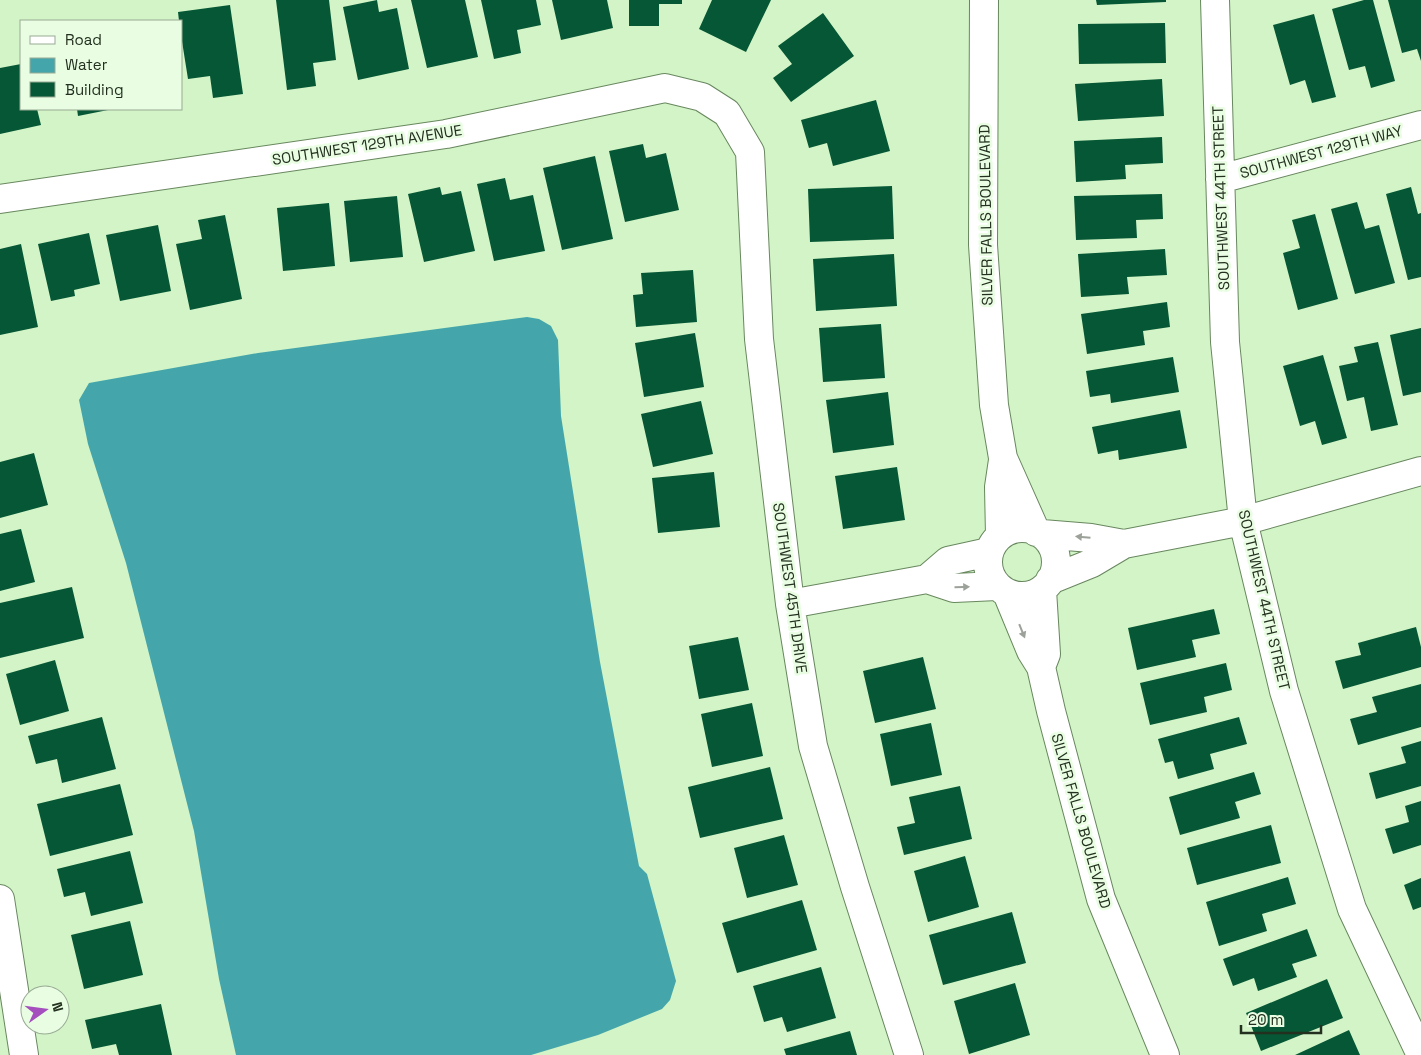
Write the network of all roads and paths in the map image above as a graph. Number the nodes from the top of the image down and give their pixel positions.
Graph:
1 (984, 0) edge
2 (1215, 0) edge
3 (727, 113) joint
4 (1421, 125) edge
5 (1220, 179) junction
6 (0, 199) edge
7 (1003, 458) junction
8 (1421, 471) edge
9 (1244, 521) junction
10 (1039, 533) junction
11 (994, 544) junction
12 (1124, 544) junction
13 (928, 580) junction
14 (1046, 585) junction
15 (1002, 589) junction
16 (790, 604) junction
17 (1041, 667) junction
18 (0, 899) edge
19 (24, 1055) edge
20 (909, 1055) edge
21 (1165, 1055) edge
22 (1421, 1055) edge

1 - 7 street, SILVER FALLS BOULEVARD
2 - 5 street, SOUTHWEST 44TH STREET
3 - 6 street, SOUTHWEST 129TH AVENUE
3 - 16 street, SOUTHWEST 45TH DRIVE
4 - 5 street, SOUTHWEST 129TH WAY
5 - 9 street, SOUTHWEST 44TH STREET
7 - 10 street, SILVER FALLS BOULEVARD
7 - 11 street, SILVER FALLS BOULEVARD
8 - 9 street
9 - 12 street
9 - 22 street, SOUTHWEST 44TH STREET
10 - 11 street
12 -> 10 street
10 - 14 street
11 - 13 street
11 - 15 street
12 - 14 street
13 -> 15 street
13 - 16 street
14 - 15 street
14 - 17 street, SILVER FALLS BOULEVARD
15 -> 17 street, SILVER FALLS BOULEVARD
16 - 20 street, SOUTHWEST 45TH DRIVE
17 - 21 street, SILVER FALLS BOULEVARD
18 - 19 street

